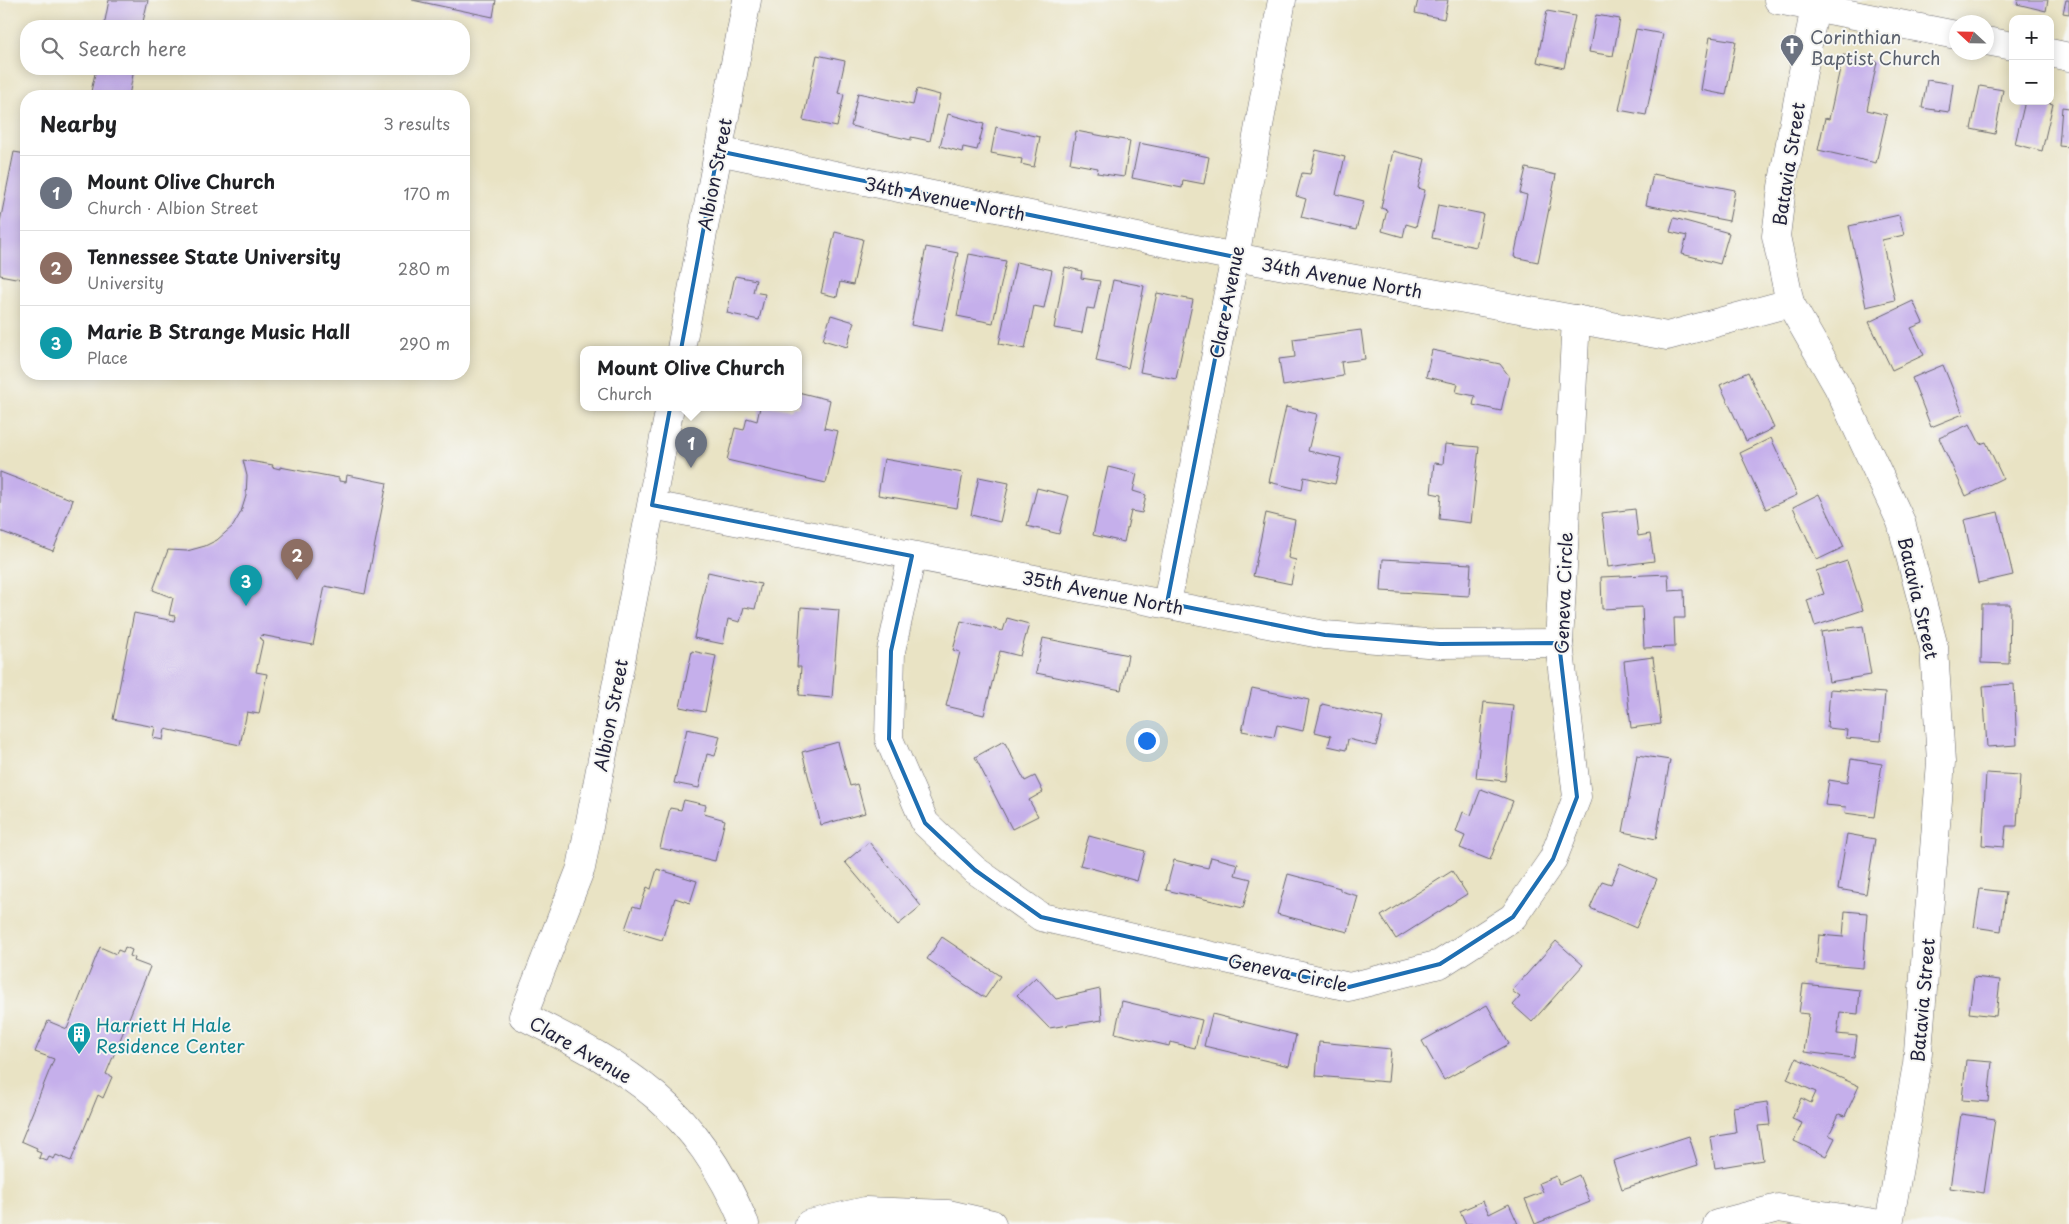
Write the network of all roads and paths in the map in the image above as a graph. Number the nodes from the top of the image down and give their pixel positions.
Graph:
1 (747, 0) edge
2 (1282, 0) edge
3 (1778, 0) edge
4 (1815, 3) edge
5 (1949, 33) edge
6 (1994, 42) edge
7 (2009, 45) edge
8 (2054, 54) edge
9 (2069, 57) edge
10 (718, 151) junction
11 (1235, 257) junction
12 (1790, 303) junction
13 (1576, 319) junction
14 (682, 346) edge
15 (669, 411) edge
16 (652, 505) junction
17 (912, 556) junction
18 (1167, 603) junction
19 (1559, 643) junction
20 (523, 1016) joint
21 (745, 1224) edge
22 (809, 1224) edge
23 (992, 1224) edge
24 (1718, 1224) edge
25 (1881, 1224) edge
26 (1889, 1224) edge

1 - 10 street, Albion Street
2 - 11 street, Clare Avenue
3 - 4 street
4 - 5 street
4 - 12 street, Batavia Street
6 - 7 street
8 - 9 street
10 - 11 street, 34th Avenue North
10 - 14 street, Albion Street
11 - 13 street, 34th Avenue North
11 - 18 street, Clare Avenue
12 - 13 street, 34th Avenue North
12 - 26 street, Batavia Street
13 - 19 street, Geneva Circle
15 - 16 street, Albion Street
16 - 17 street, 35th Avenue North
16 - 20 street, Albion Street
17 - 18 street, 35th Avenue North
17 - 19 street, Geneva Circle
18 - 19 street, 35th Avenue North
20 - 21 street, Clare Avenue
22 - 23 street
24 - 25 street

